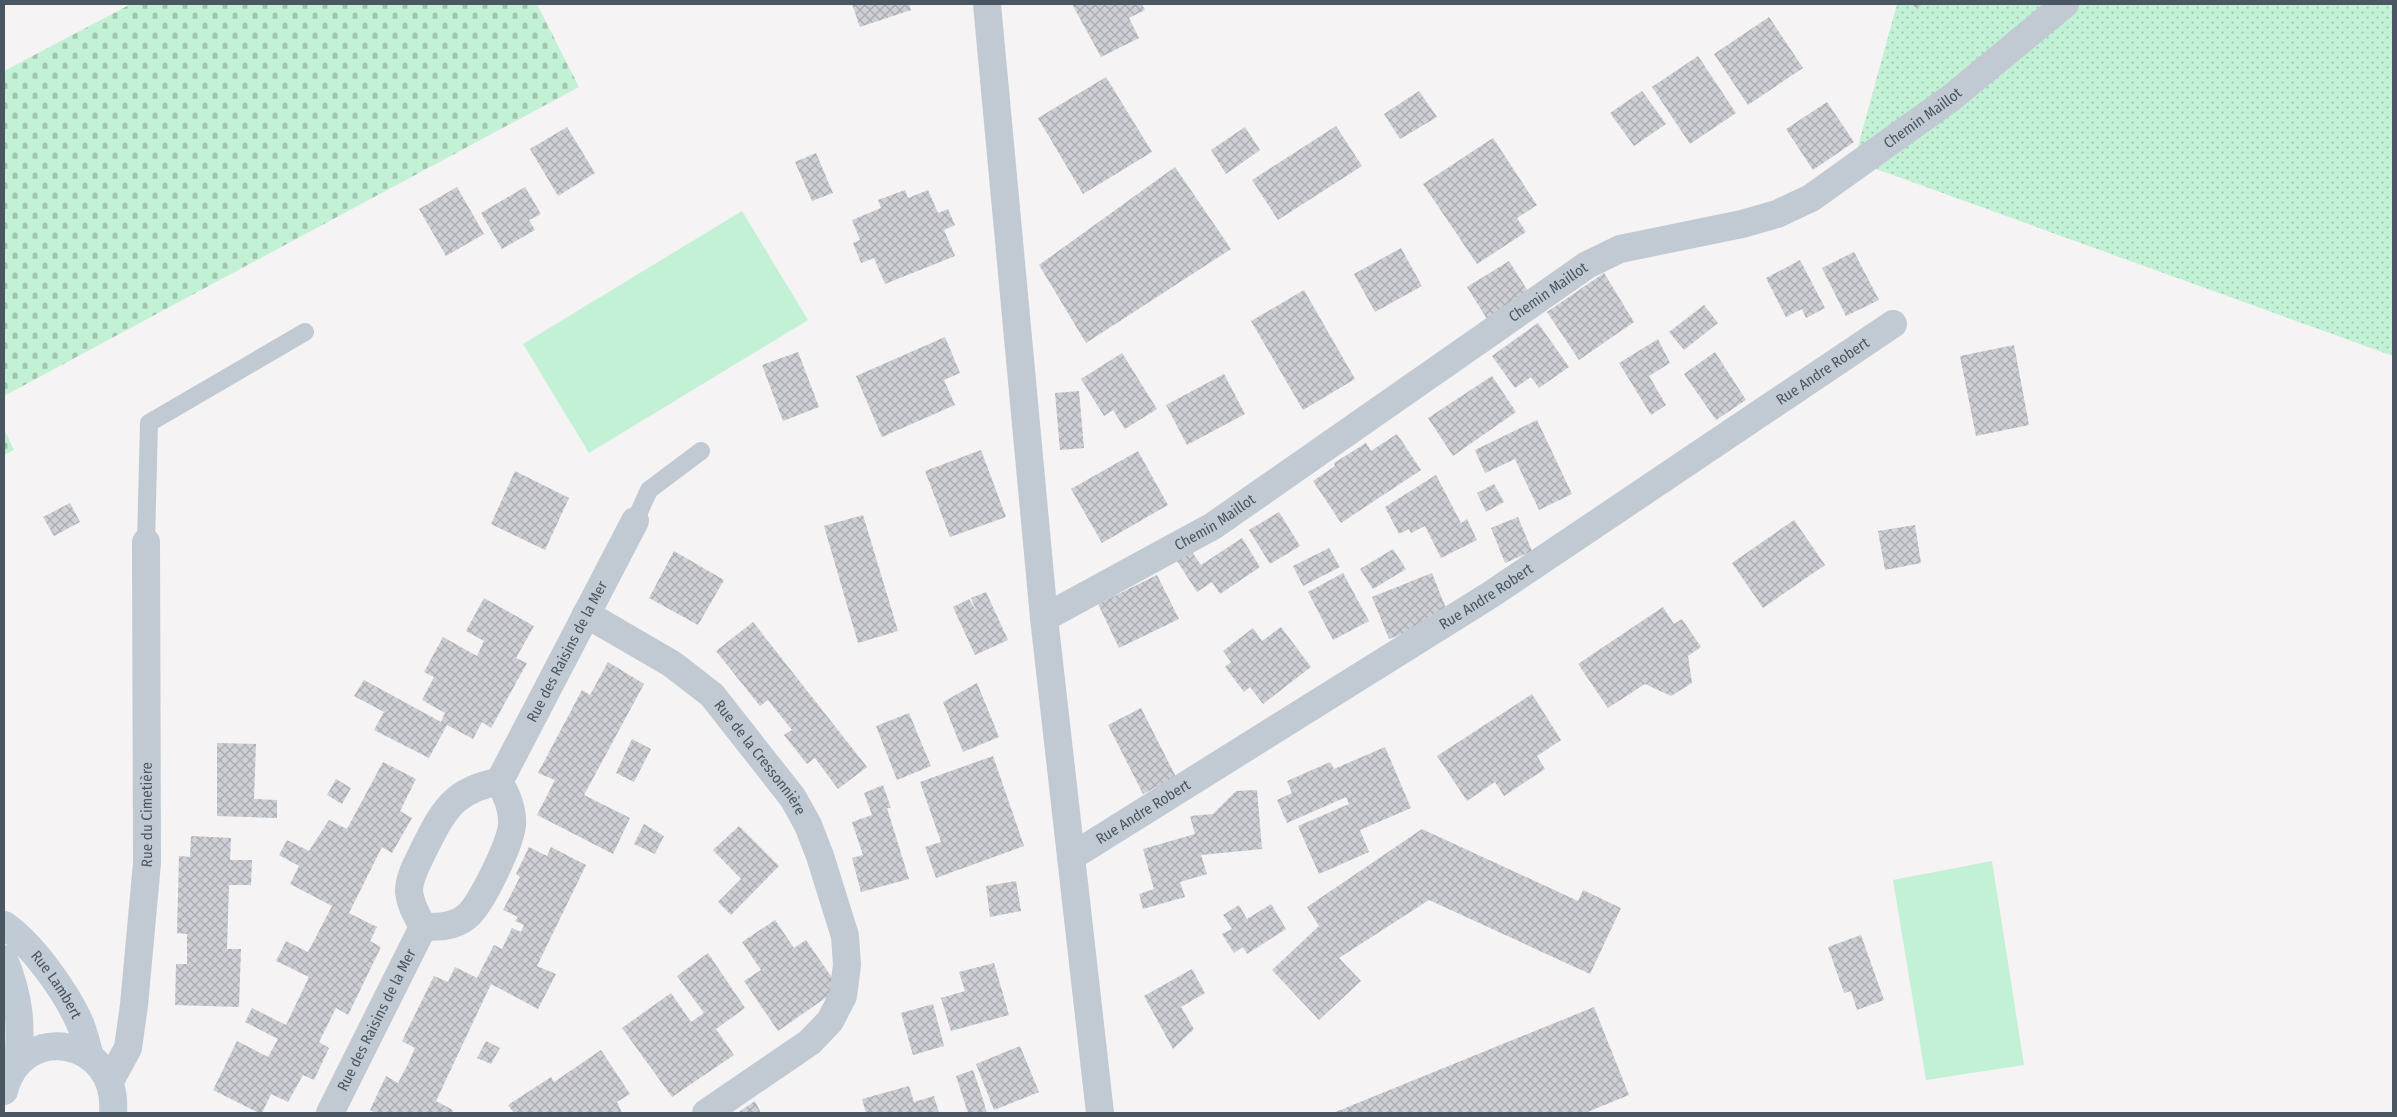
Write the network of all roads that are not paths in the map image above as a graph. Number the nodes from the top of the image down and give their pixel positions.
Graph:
1 (2065, 4) edge
2 (989, 5) edge
3 (1893, 324) dead end
4 (306, 332) dead end
5 (701, 451) dead end
6 (635, 521) joint
7 (146, 542) joint
8 (586, 614) junction
9 (1044, 618) junction
10 (499, 782) junction
11 (1071, 857) junction
12 (4, 925) edge
13 (423, 927) junction
14 (4, 960) edge
15 (90, 1056) junction
16 (18, 1062) junction
17 (110, 1081) junction
18 (4, 1091) edge
19 (113, 1113) edge
20 (330, 1113) edge
21 (706, 1113) edge
22 (1100, 1113) edge

1 - 9 street, Chemin Maillot
2 - 9 street
3 - 11 street, Rue Andre Robert
4 - 7 lane
5 - 6 lane
6 - 8 street, Rue des Raisins de la Mer
7 - 17 street, Rue du Cimetière
8 - 10 street, Rue des Raisins de la Mer
8 - 21 street, Rue de la Cressonnière
9 - 11 street
10 - 13 street
10 - 13 street
11 - 22 street
12 - 15 street, Rue Lambert
13 - 20 street, Rue des Raisins de la Mer
14 - 16 street, Rue Lambert
15 - 16 street
15 - 17 street
16 - 18 street
17 - 19 street

